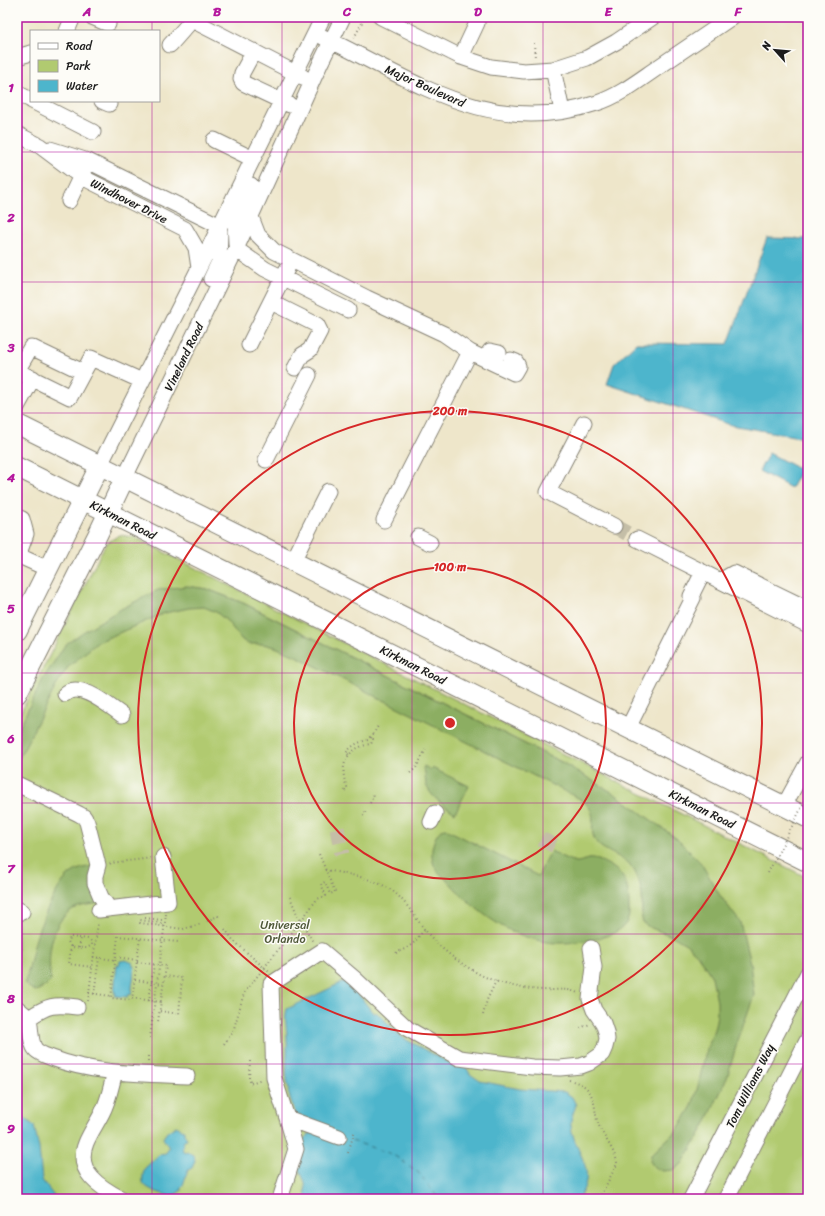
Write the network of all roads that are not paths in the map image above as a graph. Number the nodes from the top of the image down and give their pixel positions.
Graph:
1 (74, 17) edge
2 (92, 17) edge
3 (323, 17) edge
4 (343, 17) edge
5 (381, 17) edge
6 (653, 17) edge
7 (732, 17) edge
8 (477, 23) dead end
9 (108, 24) dead end
10 (68, 30) edge
11 (314, 33) junction
12 (331, 41) junction
13 (170, 45) dead end
14 (254, 51) junction
15 (30, 53) edge
16 (17, 57) edge
17 (461, 57) junction
18 (553, 69) junction
19 (295, 73) junction
20 (312, 82) junction
21 (17, 93) edge
22 (30, 100) edge
23 (34, 102) edge
24 (279, 105) junction
25 (300, 110) junction
26 (562, 111) junction
27 (93, 132) dead end
28 (17, 134) edge
29 (214, 140) dead end
30 (40, 146) junction
31 (253, 160) junction
32 (88, 161) junction
33 (80, 176) junction
34 (69, 201) dead end
35 (251, 217) junction
36 (220, 226) junction
37 (236, 249) junction
38 (291, 260) junction
39 (199, 268) junction
40 (282, 278) junction
41 (270, 302) junction
42 (348, 310) dead end
43 (196, 332) junction
44 (249, 345) dead end
45 (470, 352) junction
46 (498, 357) dead end
47 (295, 368) dead end
48 (83, 372) junction
49 (309, 376) dead end
50 (33, 378) junction
51 (142, 380) junction
52 (17, 407) edge
53 (584, 423) dead end
54 (17, 424) edge
55 (266, 460) dead end
56 (100, 465) junction
57 (17, 467) edge
58 (125, 477) junction
59 (328, 491) dead end
60 (82, 500) junction
61 (108, 513) junction
62 (17, 517) edge
63 (384, 520) dead end
64 (614, 526) tunnel mouth
65 (637, 538) tunnel mouth
66 (18, 555) edge
67 (293, 561) junction
68 (48, 569) junction
69 (710, 576) junction
70 (808, 608) edge
71 (19, 621) edge
72 (808, 625) edge
73 (17, 694) edge
74 (65, 694) dead end
75 (122, 715) dead end
76 (628, 728) junction
77 (808, 762) edge
78 (19, 785) dead end
79 (784, 806) junction
80 (808, 818) edge
81 (163, 857) road end
82 (808, 862) edge
83 (592, 952) dead end
84 (808, 973) edge
85 (77, 1007) dead end
86 (17, 1008) edge
87 (29, 1018) junction
88 (808, 1039) edge
89 (115, 1072) junction
90 (188, 1076) dead end
91 (287, 1118) junction
92 (339, 1137) dead end
93 (122, 1199) edge
94 (280, 1199) edge
95 (691, 1199) edge
96 (726, 1199) edge

1 - 10 street
2 - 9 street
3 - 11 street
4 - 12 street, Vineland Road
5 - 17 street
6 - 18 street
7 - 26 street, Major Boulevard
8 - 17 street
11 - 12 street, Major Boulevard
11 - 19 street
12 - 20 street, Vineland Road
12 - 26 street, Major Boulevard
13 - 14 street
14 - 19 street
14 - 24 street
15 - 16 street
17 - 18 street
18 - 26 street
19 - 20 street
19 - 24 street
20 - 25 street, Vineland Road
21 - 22 street
23 - 27 street
24 - 25 street
24 - 31 street
24 - 37 street
25 - 35 street, Vineland Road
28 - 30 street, Windhover Drive
29 - 31 street
30 - 32 street, Windhover Drive
30 - 33 street, Windhover Drive
31 - 36 street
32 - 33 street
32 - 36 street, Windhover Drive
33 - 34 street
33 - 39 street, Windhover Drive
35 - 37 street, Vineland Road
35 - 38 street
36 - 39 street
36 - 43 street
37 - 40 street
37 - 43 street, Vineland Road
38 - 40 street
38 - 45 street
39 - 51 street
40 - 41 street
40 - 42 street
41 - 44 street
41 - 47 street
43 - 58 street, Vineland Road
45 - 46 street
45 - 63 street
48 - 50 street
48 - 50 street
48 - 51 street
49 - 55 street
50 - 52 street
51 - 56 street
53 - 64 street
54 - 56 main road
56 - 58 main road
56 - 60 main road
57 - 60 main road, Kirkman Road
58 - 61 main road, Vineland Road
58 - 67 main road
59 - 67 street
60 - 61 main road, Kirkman Road
60 - 68 main road
61 - 73 main road, Vineland Road
61 - 82 main road, Kirkman Road
62 - 66 street
65 - 69 street
66 - 68 street
67 - 76 main road
68 - 71 main road
69 - 70 street
69 - 72 street
69 - 76 street
74 - 75 street
76 - 79 main road
77 - 79 street
78 - 81 street
79 - 80 main road
83 - 91 street
84 - 95 street, Tom Williams Way
85 - 87 street
86 - 87 street
87 - 89 street
88 - 96 street
89 - 90 street
89 - 93 street
91 - 92 street
91 - 94 street

